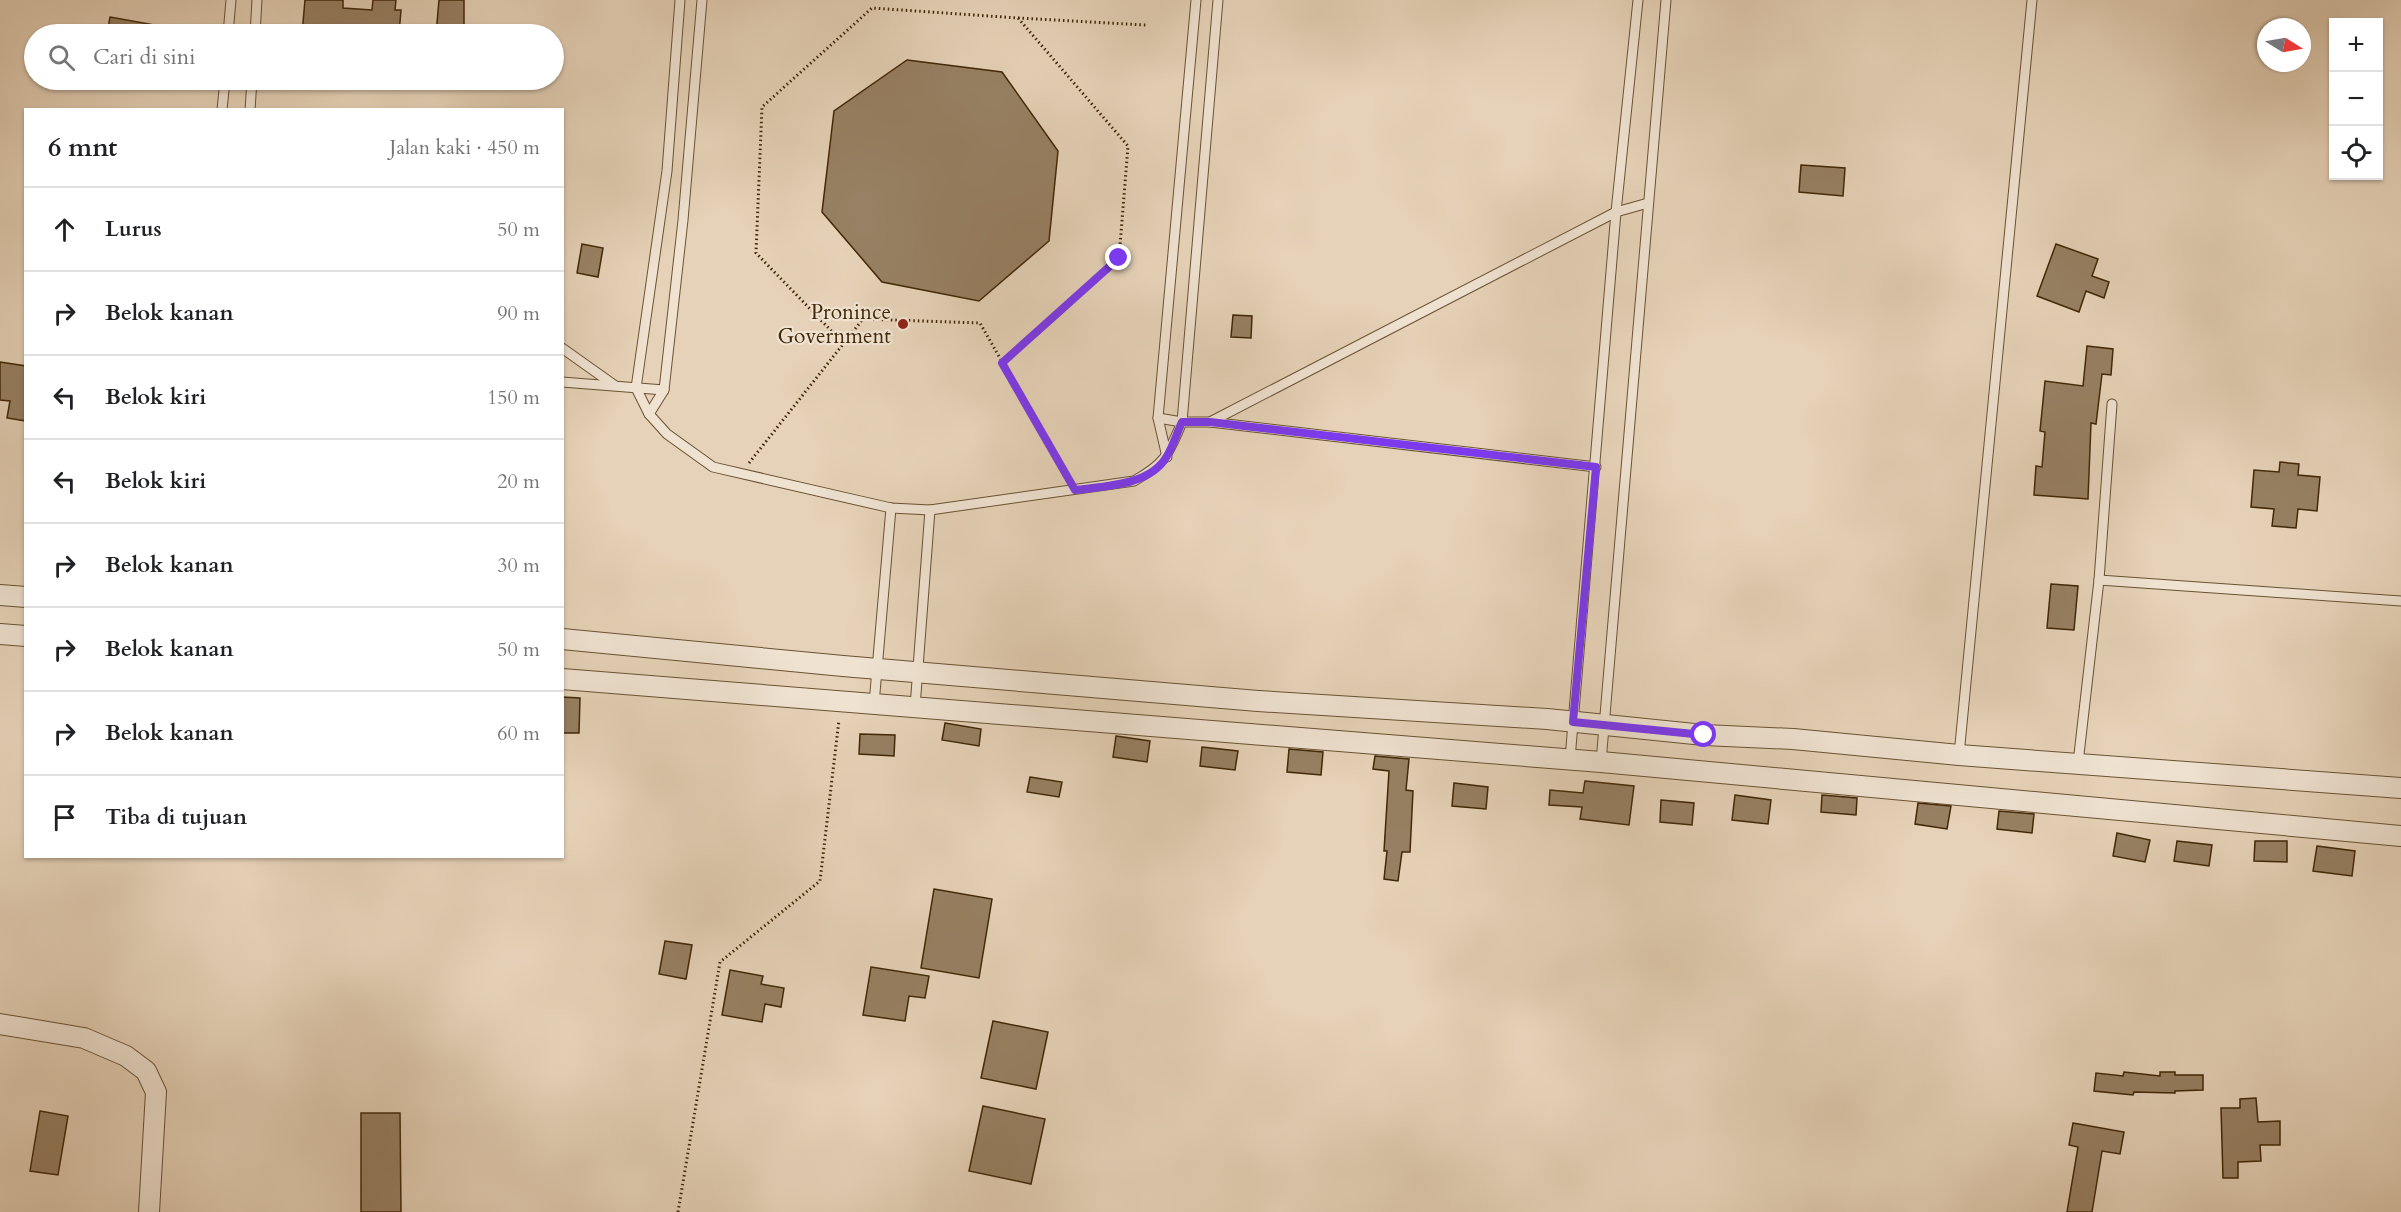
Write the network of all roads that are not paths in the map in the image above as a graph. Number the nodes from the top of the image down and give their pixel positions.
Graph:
1 (231, 0) edge
2 (257, 0) edge
3 (680, 0) edge
4 (702, 0) edge
5 (1196, 0) edge
6 (1218, 0) edge
7 (1638, 0) edge
8 (1666, 0) edge
9 (2032, 0) edge
10 (229, 24) edge
11 (256, 24) edge
12 (224, 90) edge
13 (251, 90) edge
14 (222, 108) edge
15 (250, 108) edge
16 (1648, 203) junction
17 (1616, 212) junction
18 (564, 349) edge
19 (564, 382) edge
20 (616, 386) junction
21 (636, 388) junction
22 (664, 390) junction
23 (2112, 404) dead end
24 (649, 414) junction
25 (1158, 418) junction
26 (1182, 422) junction
27 (1210, 422) junction
28 (1167, 457) junction
29 (1596, 467) junction
30 (891, 508) junction
31 (930, 510) junction
32 (2099, 579) junction
33 (0, 595) edge
34 (24, 597) edge
35 (2401, 601) edge
36 (0, 634) edge
37 (24, 636) edge
38 (564, 639) edge
39 (877, 669) junction
40 (918, 672) junction
41 (564, 679) edge
42 (874, 704) junction
43 (915, 707) junction
44 (1573, 722) junction
45 (1604, 725) junction
46 (1959, 755) junction
47 (1570, 759) junction
48 (1601, 762) junction
49 (2078, 763) junction
50 (2401, 788) edge
51 (2401, 836) edge
52 (0, 1024) edge
53 (149, 1212) edge

1 - 10 lane
2 - 11 lane
3 - 21 lane
4 - 22 lane
5 - 25 lane
6 - 26 lane
7 - 17 lane
8 - 16 lane
9 - 46 lane
12 - 14 lane
13 - 15 lane
16 - 17 lane
16 - 45 lane
17 - 27 lane
17 - 29 lane
18 - 20 lane
19 - 20 lane
20 - 21 lane
21 - 22 lane
21 - 24 lane
22 - 24 lane
23 - 32 lane
24 - 30 lane
25 - 26 lane
25 - 28 lane
26 - 27 lane
26 - 28 lane
27 - 29 lane
28 - 31 lane
29 - 44 lane
30 - 31 lane
30 - 39 lane
31 - 40 lane
32 - 35 lane
32 - 49 lane
33 - 34 street
36 - 37 street
38 - 39 street
39 - 40 street
39 - 42 lane
40 - 43 lane
40 - 44 street
41 - 42 street
42 - 43 street
43 - 47 street
44 - 45 street
44 - 47 lane
45 - 46 street
45 - 48 lane
46 - 49 street
47 - 48 street
48 - 51 street
49 - 50 street
52 - 53 street

